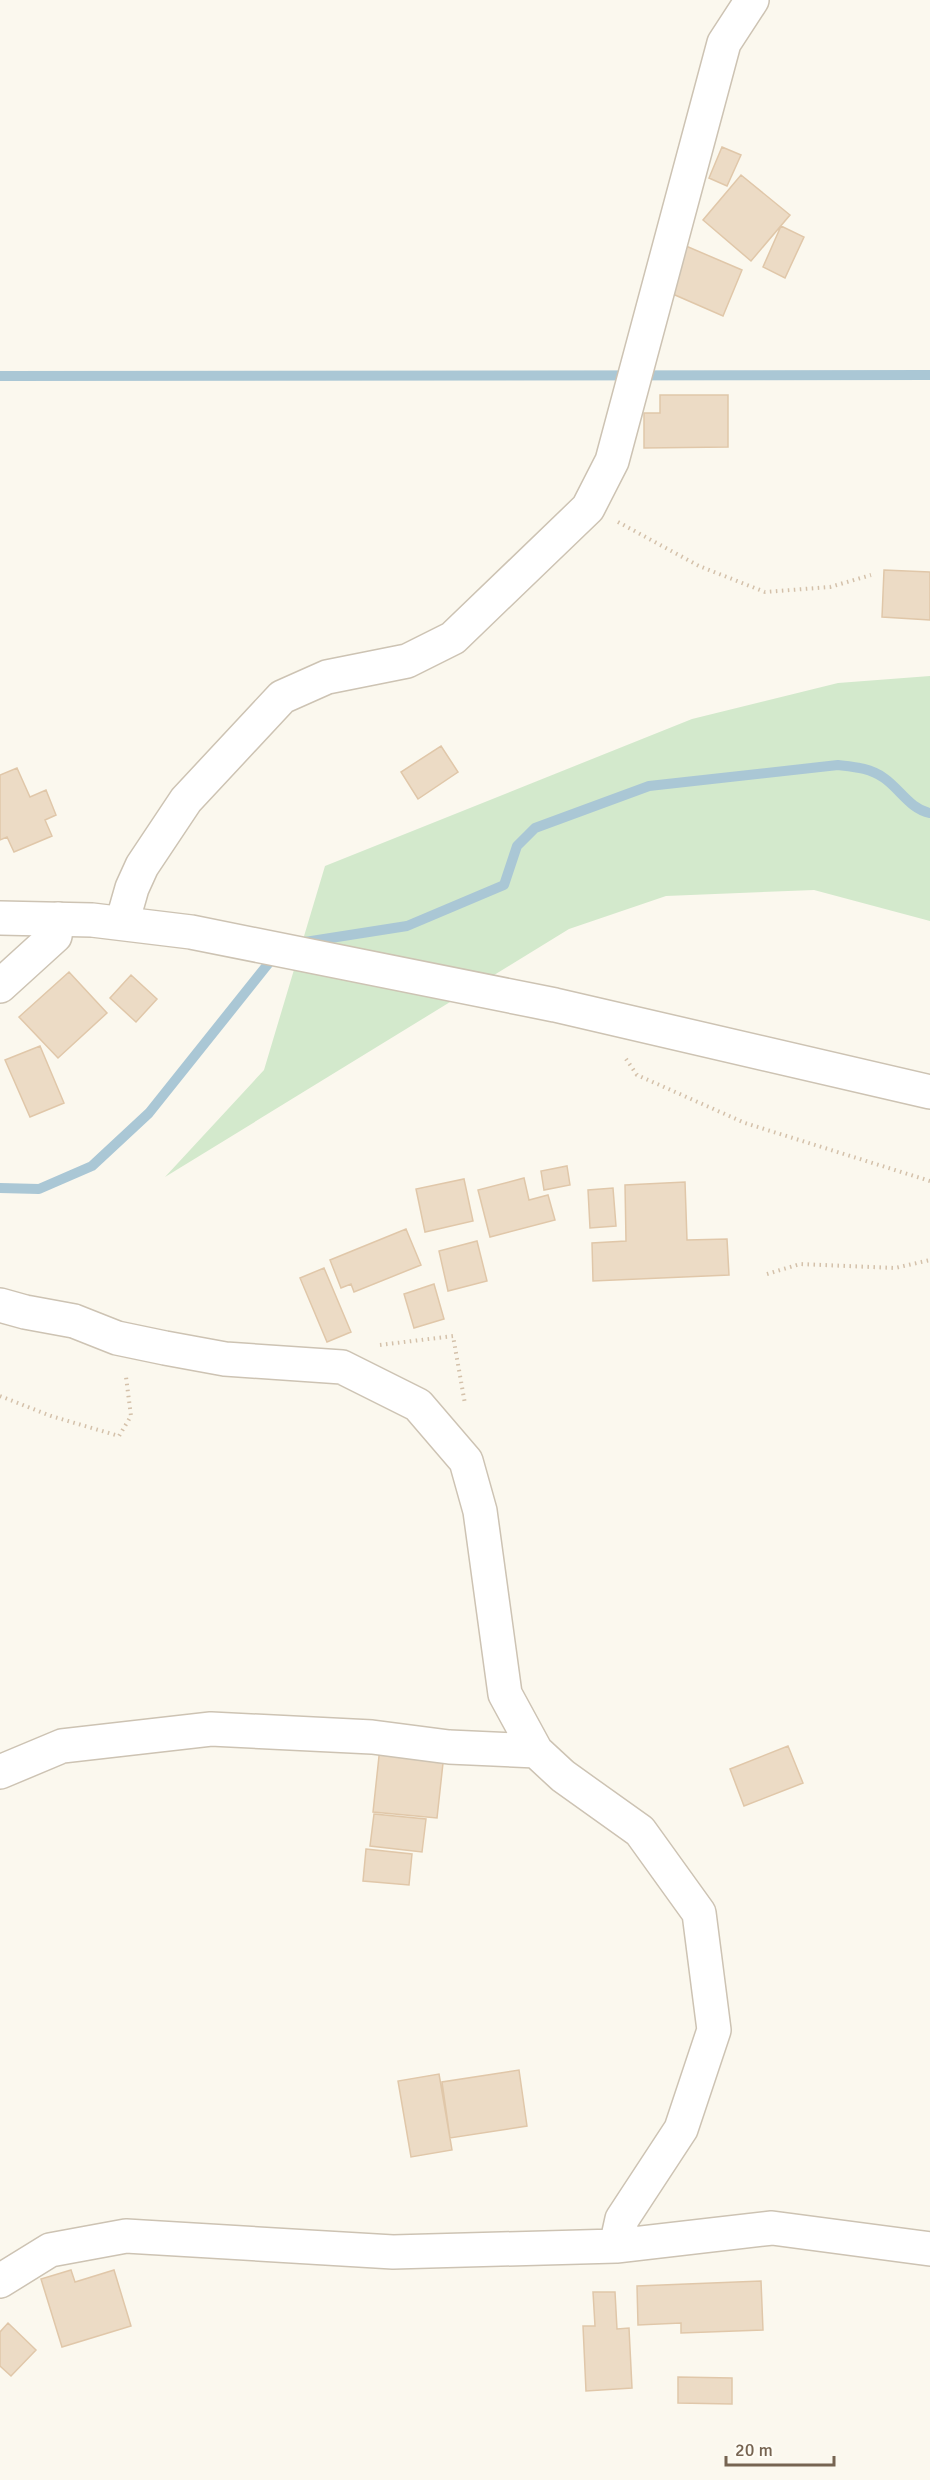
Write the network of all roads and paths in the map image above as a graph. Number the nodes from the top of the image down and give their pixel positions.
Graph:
1 (752, 0) edge
2 (588, 508) junction
3 (871, 575) dead end
4 (0, 918) edge
5 (58, 919) junction
6 (122, 923) junction
7 (0, 986) edge
8 (624, 1056) dead end
9 (930, 1092) edge
10 (930, 1181) edge
11 (930, 1260) edge
12 (767, 1274) dead end
13 (0, 1305) edge
14 (117, 1338) junction
15 (375, 1346) dead end
16 (0, 1396) edge
17 (465, 1405) dead end
18 (536, 1751) junction
19 (0, 1772) edge
20 (616, 2246) junction
21 (930, 2249) edge
22 (0, 2281) edge

1 - 2 street
2 - 3 path
2 - 6 street
4 - 5 street
5 - 6 street
5 - 7 street
6 - 9 street
8 - 10 path
11 - 12 path
13 - 14 street
14 - 16 path
14 - 18 street
15 - 17 path
18 - 19 street
18 - 20 street
20 - 21 street
20 - 22 street

